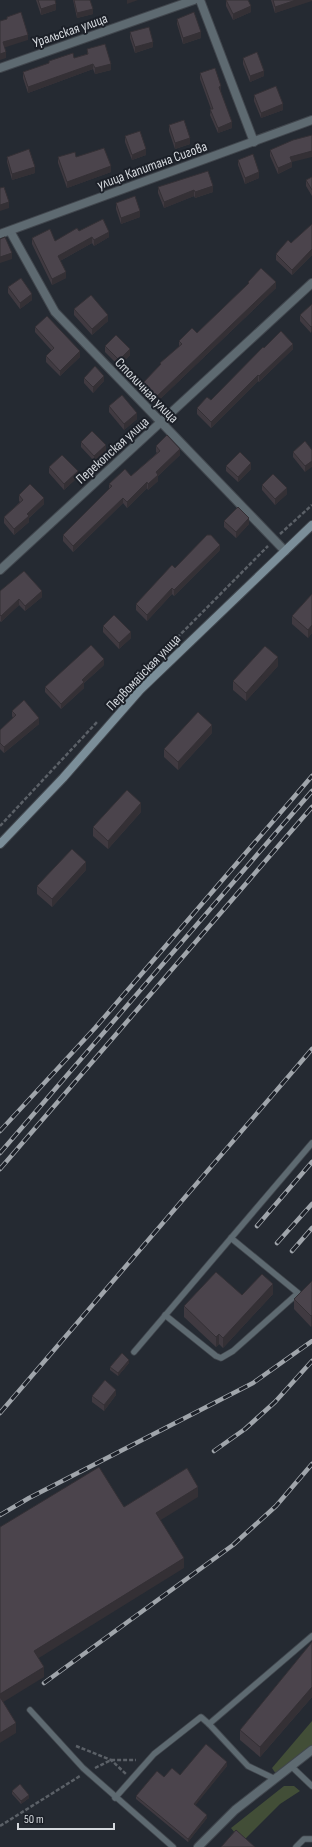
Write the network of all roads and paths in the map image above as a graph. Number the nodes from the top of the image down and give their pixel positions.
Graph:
1 (194, 0) edge
2 (200, 0) edge
3 (0, 68) edge
4 (312, 120) edge
5 (254, 142) junction
6 (10, 231) junction
7 (0, 234) edge
8 (312, 283) edge
9 (161, 423) junction
10 (312, 525) edge
11 (285, 551) junction
12 (0, 570) edge
13 (1, 839) edge
14 (312, 1143) edge
15 (231, 1238) junction
16 (165, 1315) junction
17 (134, 1352) dead end
18 (312, 1636) edge
19 (30, 1710) dead end
20 (209, 1724) junction
21 (71, 1744) dead end
22 (312, 1750) edge
23 (112, 1760) junction
24 (147, 1762) junction
25 (291, 1766) junction
26 (87, 1772) junction
27 (132, 1779) junction
28 (275, 1779) junction
29 (312, 1786) edge
30 (115, 1798) junction
31 (0, 1826) edge
32 (312, 1839) edge
33 (173, 1847) edge
34 (198, 1847) edge
35 (296, 1847) edge

1 - 3 street, Уральская улица
2 - 5 street
4 - 5 street, улица Капитана Сигова
5 - 6 street, улица Капитана Сигова
6 - 7 street, улица Капитана Сигова
6 - 9 street, Столичная улица
8 - 9 street, Перекопская улица
9 - 11 street, Столичная улица
9 - 12 street, Перекопская улица
10 - 11 main road, Первомайская улица
11 - 13 main road, Первомайская улица
14 - 15 lane
15 - 16 lane
15 - 16 lane
16 - 17 lane
18 - 20 lane
19 - 26 lane
20 - 24 lane
20 - 28 lane
21 - 23 path
22 - 25 street
23 - 24 path
23 - 26 path
23 - 27 path
24 - 27 lane
25 - 28 street
25 - 29 lane
26 - 30 lane
26 - 31 path
27 - 30 lane
28 - 34 street
30 - 33 lane
32 - 35 lane

